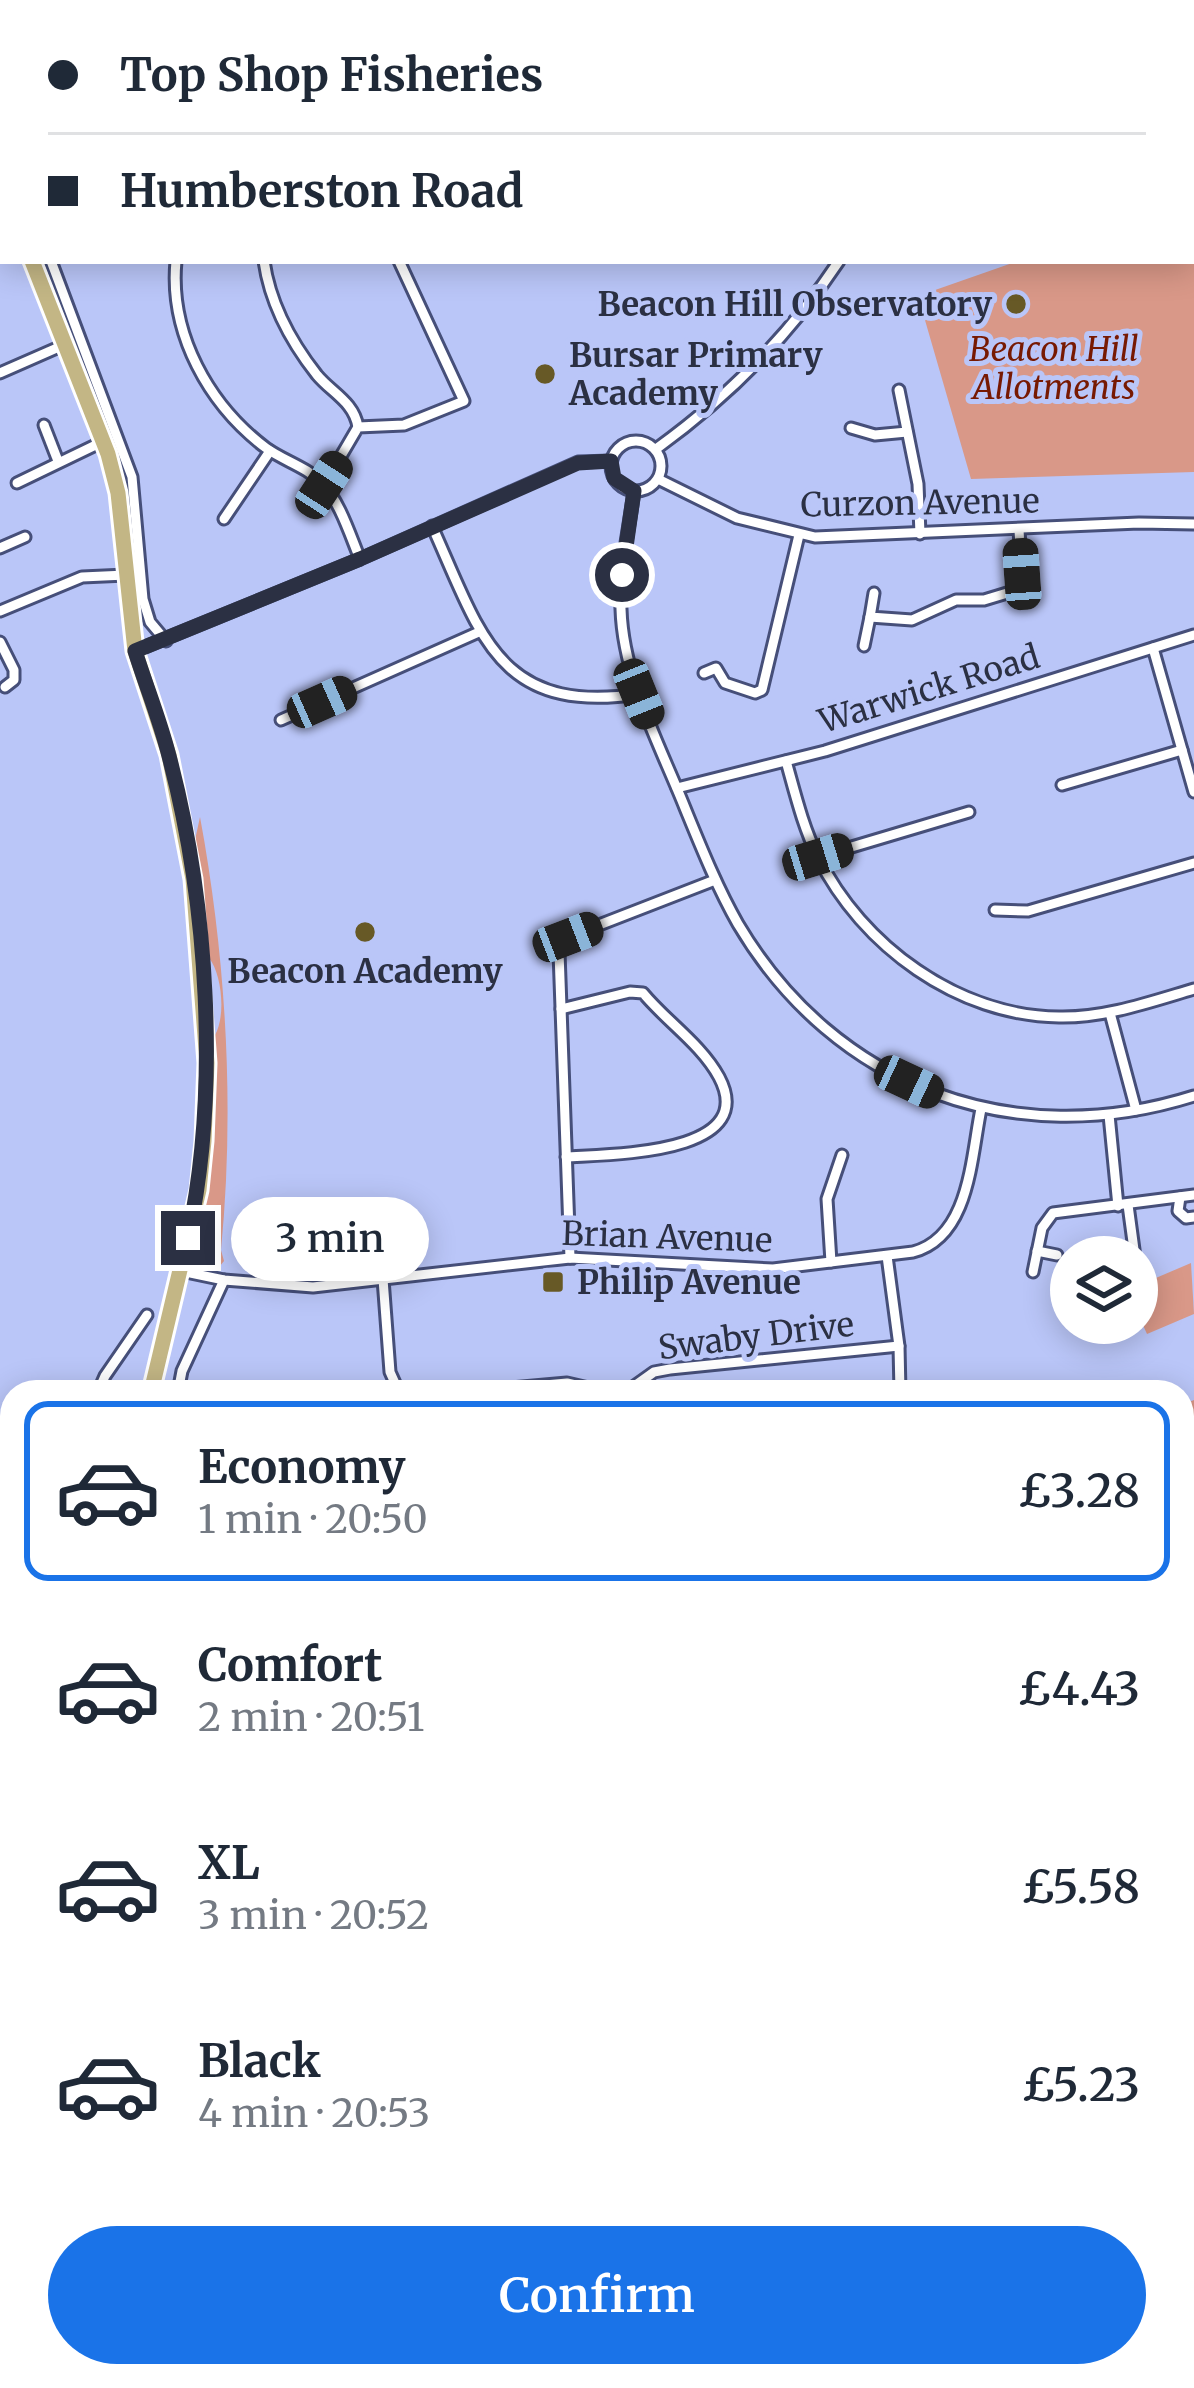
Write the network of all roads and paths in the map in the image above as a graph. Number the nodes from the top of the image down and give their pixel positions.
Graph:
1 (33, 264) edge
2 (52, 264) edge
3 (176, 264) edge
4 (265, 264) edge
5 (400, 264) edge
6 (837, 264) edge
7 (66, 344) junction
8 (0, 373) edge
9 (899, 389) dead end
10 (44, 425) dead end
11 (358, 428) junction
12 (850, 428) dead end
13 (907, 432) junction
14 (104, 441) junction
15 (656, 449) junction
16 (270, 451) junction
17 (58, 461) junction
18 (611, 461) junction
19 (658, 479) junction
20 (17, 483) dead end
21 (324, 485) junction
22 (634, 491) junction
23 (218, 499) dead end
24 (231, 508) junction
25 (224, 519) dead end
26 (1194, 524) edge
27 (432, 526) junction
28 (1019, 530) junction
29 (920, 534) junction
30 (25, 536) dead end
31 (800, 536) junction
32 (0, 548) edge
33 (360, 559) junction
34 (127, 575) junction
35 (874, 593) dead end
36 (0, 611) edge
37 (869, 617) junction
38 (479, 632) junction
39 (1194, 635) edge
40 (0, 641) edge
41 (166, 641) junction
42 (864, 646) dead end
43 (1153, 648) junction
44 (135, 651) junction
45 (704, 673) dead end
46 (5, 686) dead end
47 (639, 694) junction
48 (281, 719) dead end
49 (1182, 750) junction
50 (786, 761) junction
51 (1062, 784) dead end
52 (677, 788) junction
53 (1194, 792) edge
54 (969, 812) dead end
55 (818, 857) junction
56 (1194, 863) edge
57 (715, 880) junction
58 (995, 910) dead end
59 (1194, 989) edge
60 (561, 1009) junction
61 (1110, 1013) junction
62 (1194, 1096) edge
63 (981, 1109) junction
64 (1136, 1110) junction
65 (1108, 1115) junction
66 (842, 1155) dead end
67 (566, 1157) junction
68 (1194, 1195) edge
69 (1180, 1197) junction
70 (1123, 1205) junction
71 (1194, 1217) edge
72 (1131, 1236) edge
73 (1037, 1251) junction
74 (1050, 1254) edge
75 (886, 1256) junction
76 (570, 1258) junction
77 (831, 1262) junction
78 (181, 1271) junction
79 (1033, 1272) dead end
80 (224, 1280) junction
81 (383, 1280) junction
82 (148, 1315) dead end
83 (899, 1346) junction
84 (103, 1380) edge
85 (154, 1380) edge
86 (180, 1380) edge
87 (394, 1380) edge
88 (643, 1380) edge
89 (900, 1380) edge

1 - 7 main road
2 - 41 street
3 - 16 street
4 - 11 street
5 - 11 street
6 - 15 street
7 - 8 street
7 - 14 main road
9 - 13 street
10 - 17 street
11 - 21 street
12 - 13 street
13 - 29 street
14 - 17 street
14 - 34 main road
15 - 18 street
15 - 19 street
16 - 21 street
16 - 24 street
17 - 20 street
18 - 22 street
18 - 27 street
19 - 22 street
19 - 31 street, Curzon Avenue
21 - 33 street
22 - 47 street
23 - 24 street
24 - 25 street
26 - 28 street, Curzon Avenue
27 - 33 street
27 - 38 street
28 - 29 street, Curzon Avenue
28 - 37 street
29 - 31 street, Curzon Avenue
30 - 32 street
31 - 45 street
33 - 41 street
34 - 36 street
34 - 44 main road
35 - 37 street
37 - 42 street
38 - 47 street
38 - 48 street
39 - 43 street, Warwick Road
40 - 46 street
41 - 44 street
43 - 49 street
43 - 50 street, Warwick Road
44 - 78 main road
47 - 52 street
49 - 51 street
49 - 53 street
50 - 52 street, Warwick Road
50 - 55 street
52 - 57 street
54 - 55 street
55 - 61 street
56 - 58 street
57 - 60 street
57 - 63 street
59 - 61 street
60 - 67 street
60 - 67 street
61 - 64 street
62 - 64 street
63 - 65 street
63 - 75 street, Brian Avenue
64 - 65 street
65 - 70 street
66 - 77 street
67 - 76 street
68 - 69 street
69 - 70 street
69 - 71 street
70 - 72 street
70 - 73 street
73 - 74 street
73 - 79 street
75 - 77 street, Brian Avenue
75 - 83 street
76 - 77 street, Brian Avenue
76 - 81 street, Brian Avenue
78 - 80 street, Brian Avenue
78 - 85 main road
80 - 81 street, Brian Avenue
80 - 86 street
81 - 87 street
82 - 84 street
83 - 88 street, Swaby Drive
83 - 89 street

